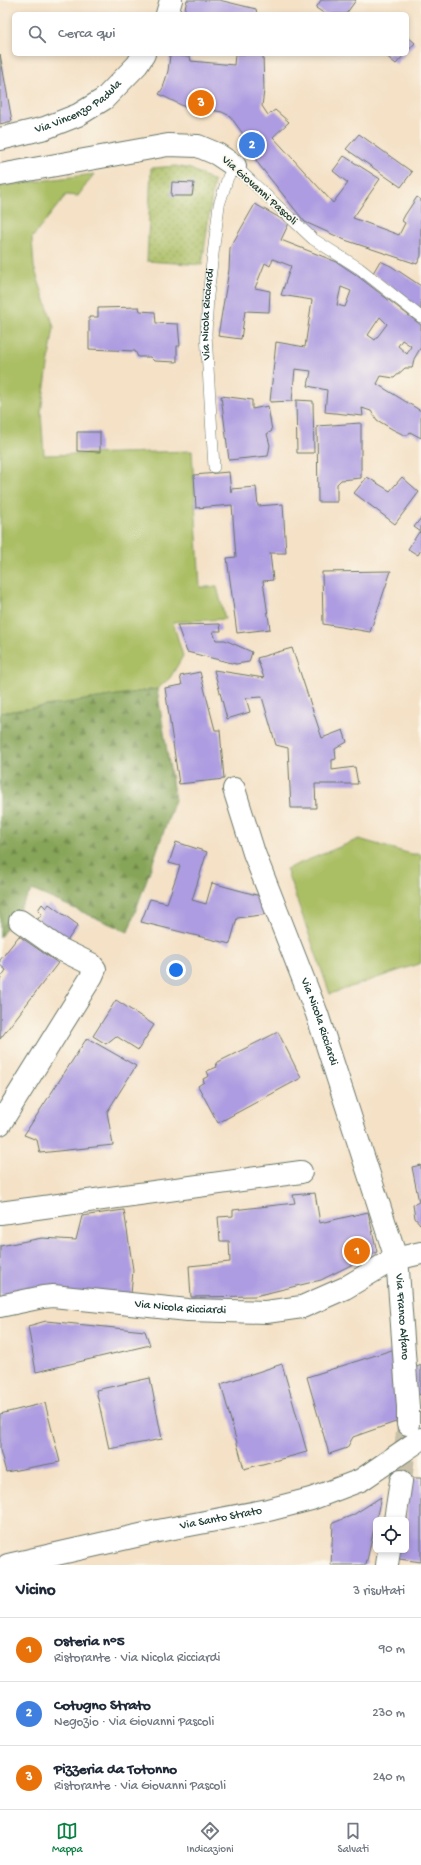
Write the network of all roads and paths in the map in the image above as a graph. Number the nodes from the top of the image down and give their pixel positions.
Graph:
1 (171, 0) edge
2 (168, 12) edge
3 (143, 56) edge
4 (0, 138) edge
5 (235, 166) junction
6 (0, 175) edge
7 (421, 317) edge
8 (214, 467) dead end
9 (234, 789) dead end
10 (20, 921) dead end
11 (0, 1124) edge
12 (301, 1172) dead end
13 (0, 1213) edge
14 (421, 1253) edge
15 (397, 1257) junction
16 (0, 1306) edge
17 (414, 1431) edge
18 (401, 1481) tunnel mouth
19 (395, 1517) edge
20 (389, 1553) edge
21 (8, 1565) edge
22 (387, 1565) edge

1 - 2 street
3 - 4 street, Via Vincenzo Padula
5 - 6 street, Via Giovanni Pascoli
5 - 7 lane, Via Giovanni Pascoli
5 - 8 lane, Via Nicola Ricciardi
9 - 15 street, Via Nicola Ricciardi
10 - 11 street
12 - 13 street
14 - 15 street, Via Nicola Ricciardi
15 - 16 street, Via Nicola Ricciardi
15 - 17 street, Via Franco Alfano
17 - 21 street, Via Santo Strato
18 - 19 street
20 - 22 street

